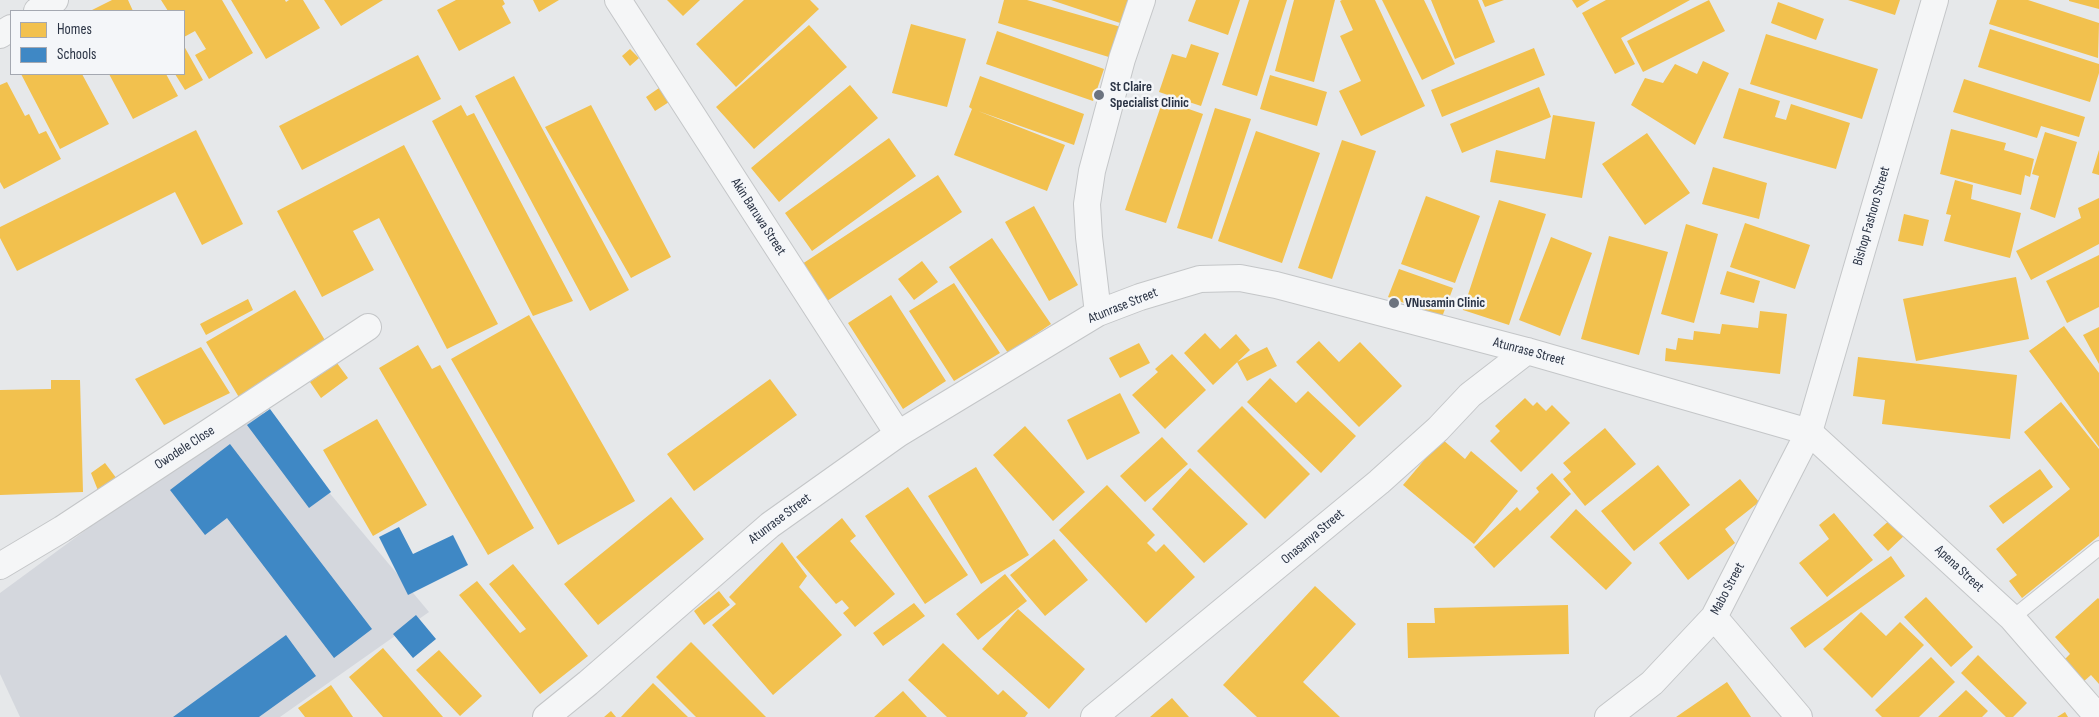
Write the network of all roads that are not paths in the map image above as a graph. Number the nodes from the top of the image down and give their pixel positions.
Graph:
1 (55, 0) edge
2 (618, 0) edge
3 (1142, 0) edge
4 (1935, 0) edge
5 (39, 10) edge
6 (1098, 313) junction
7 (368, 327) dead end
8 (1527, 352) junction
9 (1809, 432) junction
10 (898, 434) junction
11 (2099, 548) edge
12 (0, 566) edge
13 (1714, 617) junction
14 (2012, 618) junction
15 (546, 717) edge
16 (1094, 717) edge
17 (1608, 717) edge
18 (1799, 717) edge
19 (2098, 717) edge

1 - 5 street
2 - 10 street, Akin Baruwa Street
3 - 6 street
4 - 9 street, Bishop Fashoro Street
6 - 8 street, Atunrase Street
6 - 10 street, Atunrase Street
7 - 12 street, Owodele Close
8 - 9 street, Atunrase Street
8 - 16 street, Onasanya Street
9 - 13 street, Mabo Street
9 - 14 street, Apena Street
10 - 15 street, Atunrase Street
11 - 14 lane
13 - 17 street, Mabo Street
13 - 18 street
14 - 19 street, Apena Street

